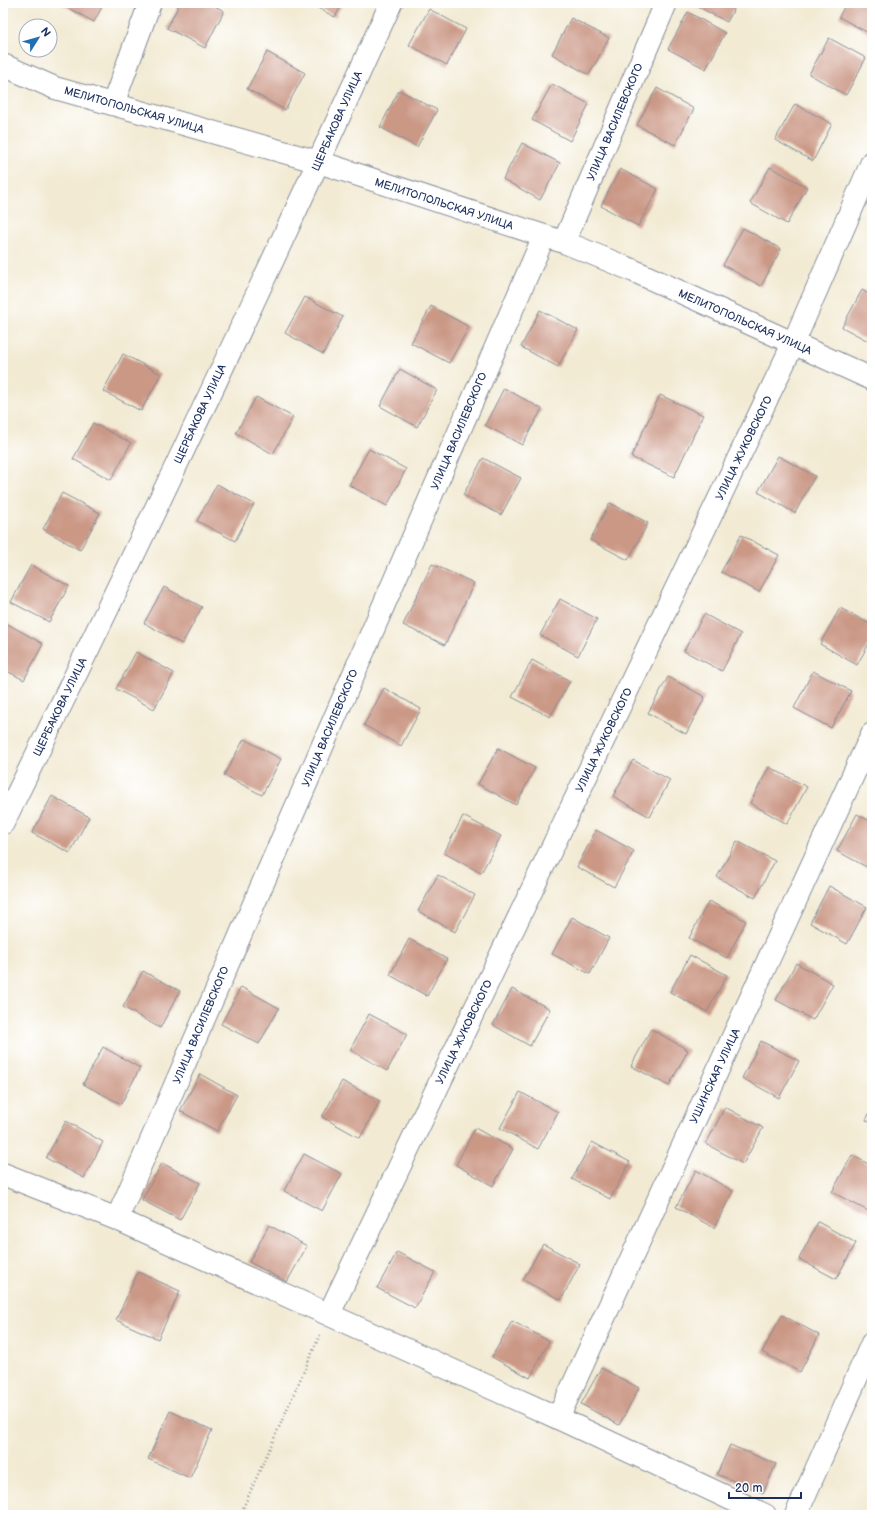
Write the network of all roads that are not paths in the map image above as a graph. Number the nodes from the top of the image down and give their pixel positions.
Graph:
1 (150, 3) edge
2 (391, 3) edge
3 (666, 3) edge
4 (3, 65) edge
5 (113, 104) junction
6 (319, 162) junction
7 (872, 162) edge
8 (554, 239) junction
9 (793, 344) junction
10 (872, 379) edge
11 (872, 734) edge
12 (3, 823) edge
13 (3, 1174) edge
14 (117, 1219) junction
15 (329, 1314) junction
16 (872, 1343) edge
17 (558, 1418) junction
18 (766, 1515) edge
19 (796, 1515) edge

1 - 5 street
2 - 6 street, ЩЕРБАКОВА УЛИЦА
3 - 8 street, УЛИЦА ВАСИЛЕВСКОГО
4 - 5 street, МЕЛИТОПОЛЬСКАЯ УЛИЦА
5 - 6 street, МЕЛИТОПОЛЬСКАЯ УЛИЦА
6 - 8 street, МЕЛИТОПОЛЬСКАЯ УЛИЦА
6 - 12 street, ЩЕРБАКОВА УЛИЦА
7 - 9 street, УЛИЦА ЖУКОВСКОГО
8 - 9 street, МЕЛИТОПОЛЬСКАЯ УЛИЦА
8 - 14 street, УЛИЦА ВАСИЛЕВСКОГО
9 - 10 street, МЕЛИТОПОЛЬСКАЯ УЛИЦА
9 - 15 street, УЛИЦА ЖУКОВСКОГО
11 - 17 street, УШИНСКАЯ УЛИЦА
13 - 14 street
14 - 15 street
15 - 17 street
16 - 19 street
17 - 18 street

